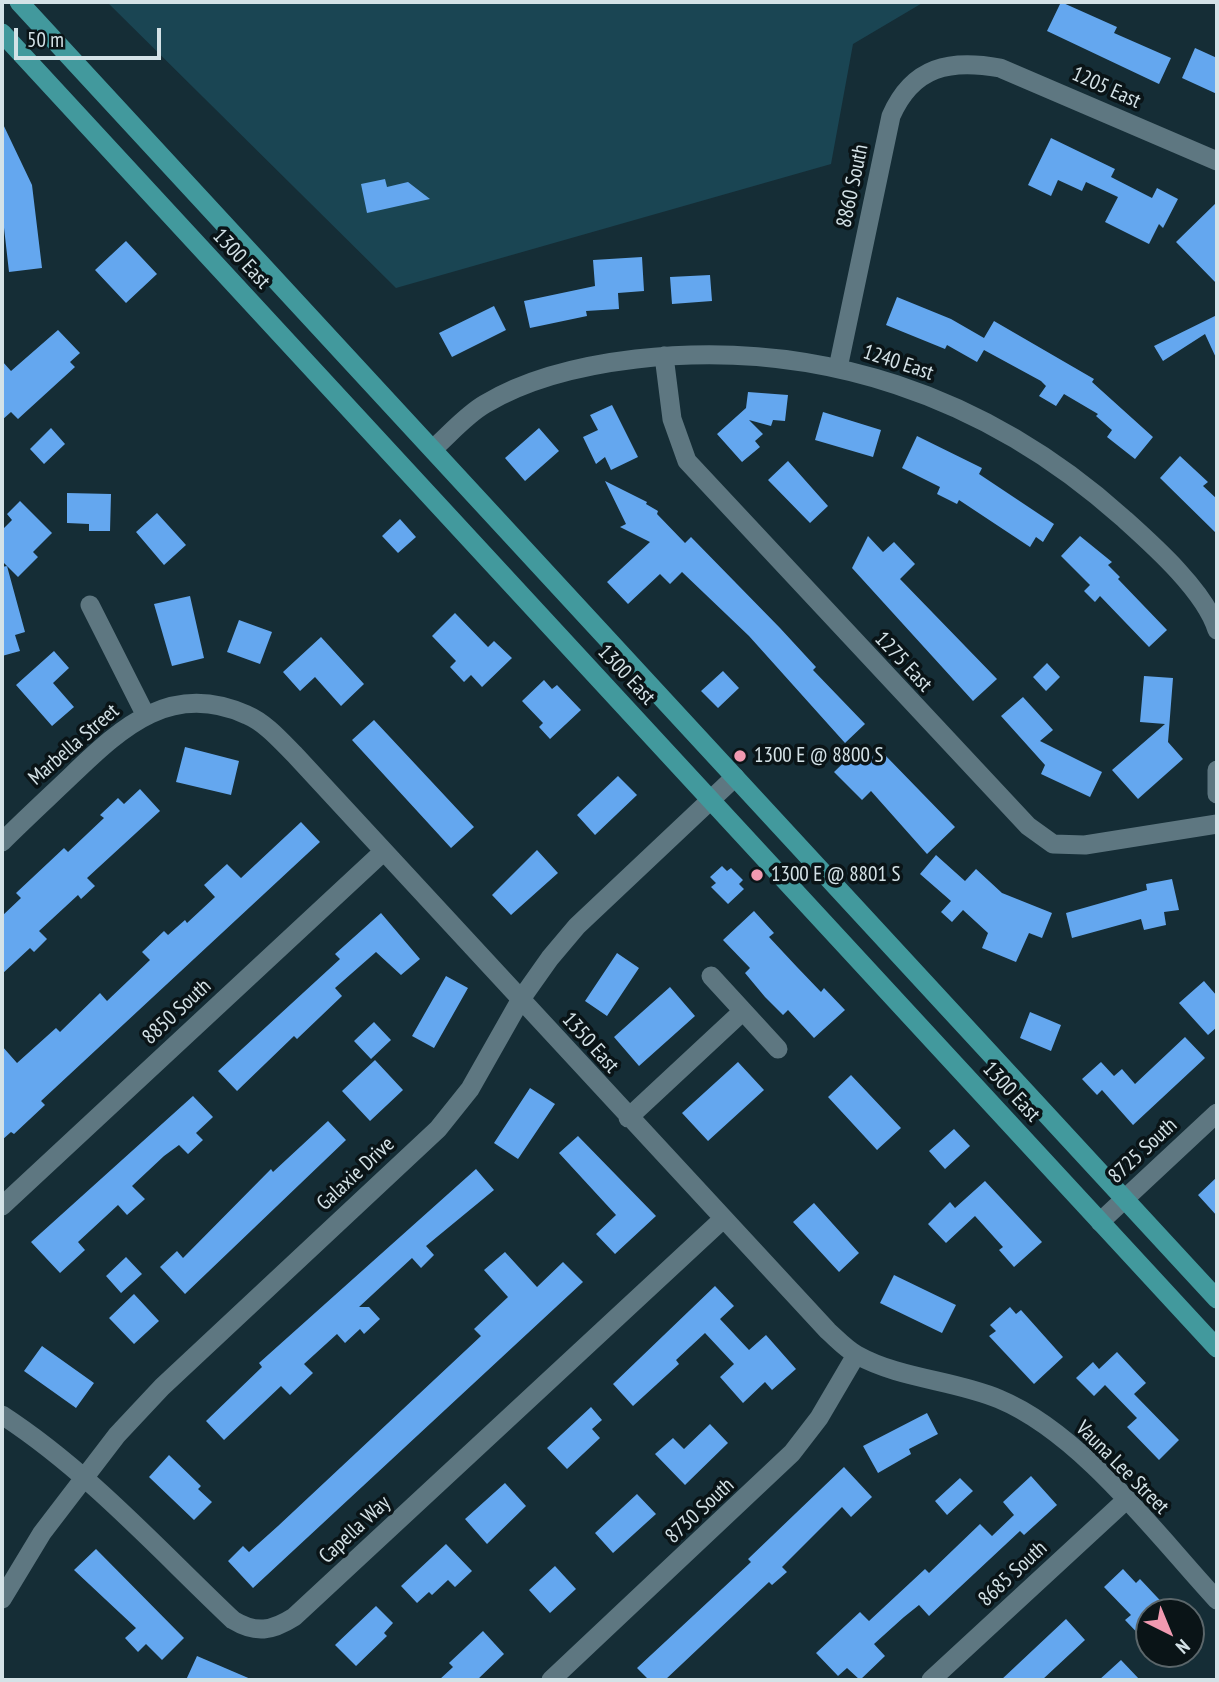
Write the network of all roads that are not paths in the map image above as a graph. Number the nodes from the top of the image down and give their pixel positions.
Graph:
1 (19, 2) edge
2 (2, 33) edge
3 (973, 63) joint
4 (1217, 162) edge
5 (664, 356) junction
6 (838, 368) junction
7 (433, 449) junction
8 (90, 605) dead end
9 (1217, 630) edge
10 (145, 715) junction
11 (296, 756) joint
12 (1217, 770) edge
13 (735, 777) junction
14 (1217, 794) edge
15 (711, 800) junction
16 (1217, 824) edge
17 (2, 842) edge
18 (384, 851) junction
19 (711, 976) dead end
20 (521, 999) junction
21 (743, 1011) junction
22 (778, 1049) dead end
23 (1217, 1113) edge
24 (628, 1118) junction
25 (1124, 1200) junction
26 (2, 1206) edge
27 (723, 1219) junction
28 (1100, 1222) junction
29 (1217, 1299) edge
30 (1217, 1348) edge
31 (856, 1355) junction
32 (2, 1415) edge
33 (82, 1476) junction
34 (1126, 1500) junction
35 (2, 1599) edge
36 (1217, 1600) edge
37 (551, 1680) edge
38 (931, 1680) edge

1 - 7 main road, 1300 East
2 - 15 main road, 1300 East
3 - 4 street, 1205 East
3 - 6 street, 8860 South
5 - 6 street, 1240 East
5 - 7 street, 1240 East
5 - 16 street, 1275 East
6 - 9 street, 1240 East
7 - 13 main road, 1300 East
8 - 10 street
10 - 11 street, Marbella Street
10 - 17 street, Marbella Street
11 - 18 street, 1350 East
12 - 14 street
13 - 15 street, Galaxie Drive
13 - 25 main road, 1300 East
15 - 20 street, Galaxie Drive
15 - 28 main road, 1300 East
18 - 20 street, 1350 East
18 - 26 street, 8850 South
19 - 21 street
20 - 24 street, 1350 East
20 - 33 street, Galaxie Drive
21 - 22 street
21 - 24 street
23 - 25 street, 8725 South
24 - 27 street, 1350 East
25 - 28 street, 8725 South
25 - 29 main road, 1300 East
27 - 31 street, 1350 East
27 - 33 street, Capella Way
28 - 30 main road, 1300 East
31 - 34 street, Vauna Lee Street
31 - 37 street, 8730 South
32 - 33 street, Capella Way
33 - 35 street, Galaxie Drive
34 - 36 street, Vauna Lee Street
34 - 38 street, 8685 South

